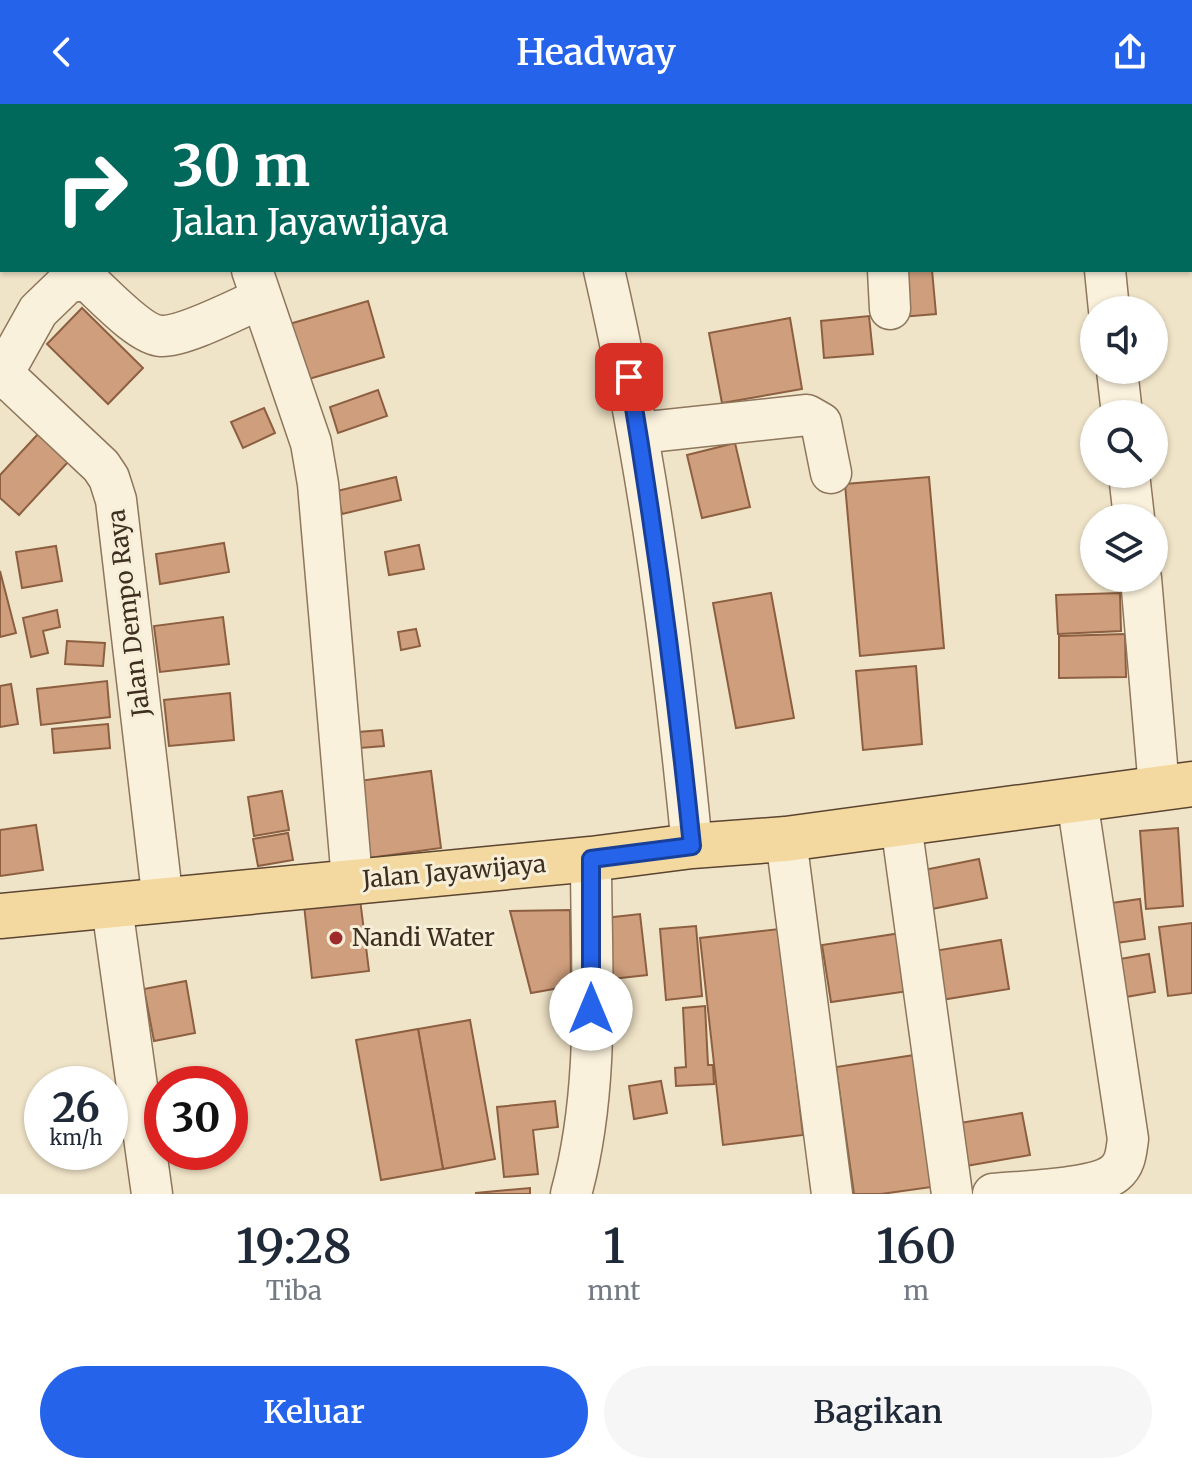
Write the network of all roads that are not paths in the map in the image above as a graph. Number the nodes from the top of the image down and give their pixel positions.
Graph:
1 (604, 272) edge
2 (888, 272) edge
3 (1105, 272) edge
4 (256, 284) edge
5 (1108, 296) edge
6 (890, 309) dead end
7 (1, 375) edge
8 (639, 433) junction
9 (831, 473) dead end
10 (1143, 592) edge
11 (1176, 786) edge
12 (1077, 800) junction
13 (901, 824) junction
14 (786, 839) junction
15 (692, 846) junction
16 (591, 859) junction
17 (352, 880) junction
18 (163, 902) junction
19 (112, 907) junction
20 (0, 916) edge
21 (581, 1183) edge
22 (152, 1194) edge
23 (832, 1194) edge
24 (952, 1194) edge
25 (993, 1194) edge

1 - 8 street
2 - 6 street
3 - 5 street
4 - 7 street
4 - 17 street
7 - 18 street, Jalan Dempo Raya
8 - 9 street
8 - 15 street
10 - 11 street
11 - 12 main road, Jalan Jayawijaya
12 - 13 main road, Jalan Jayawijaya
12 - 25 street
13 - 14 main road, Jalan Jayawijaya
13 - 24 street
14 - 15 main road, Jalan Jayawijaya
14 - 23 street
15 - 16 main road, Jalan Jayawijaya
16 - 17 main road, Jalan Jayawijaya
16 - 21 street
17 - 18 main road, Jalan Jayawijaya
18 - 19 main road, Jalan Jayawijaya
19 - 20 main road, Jalan Jayawijaya
19 - 22 street

